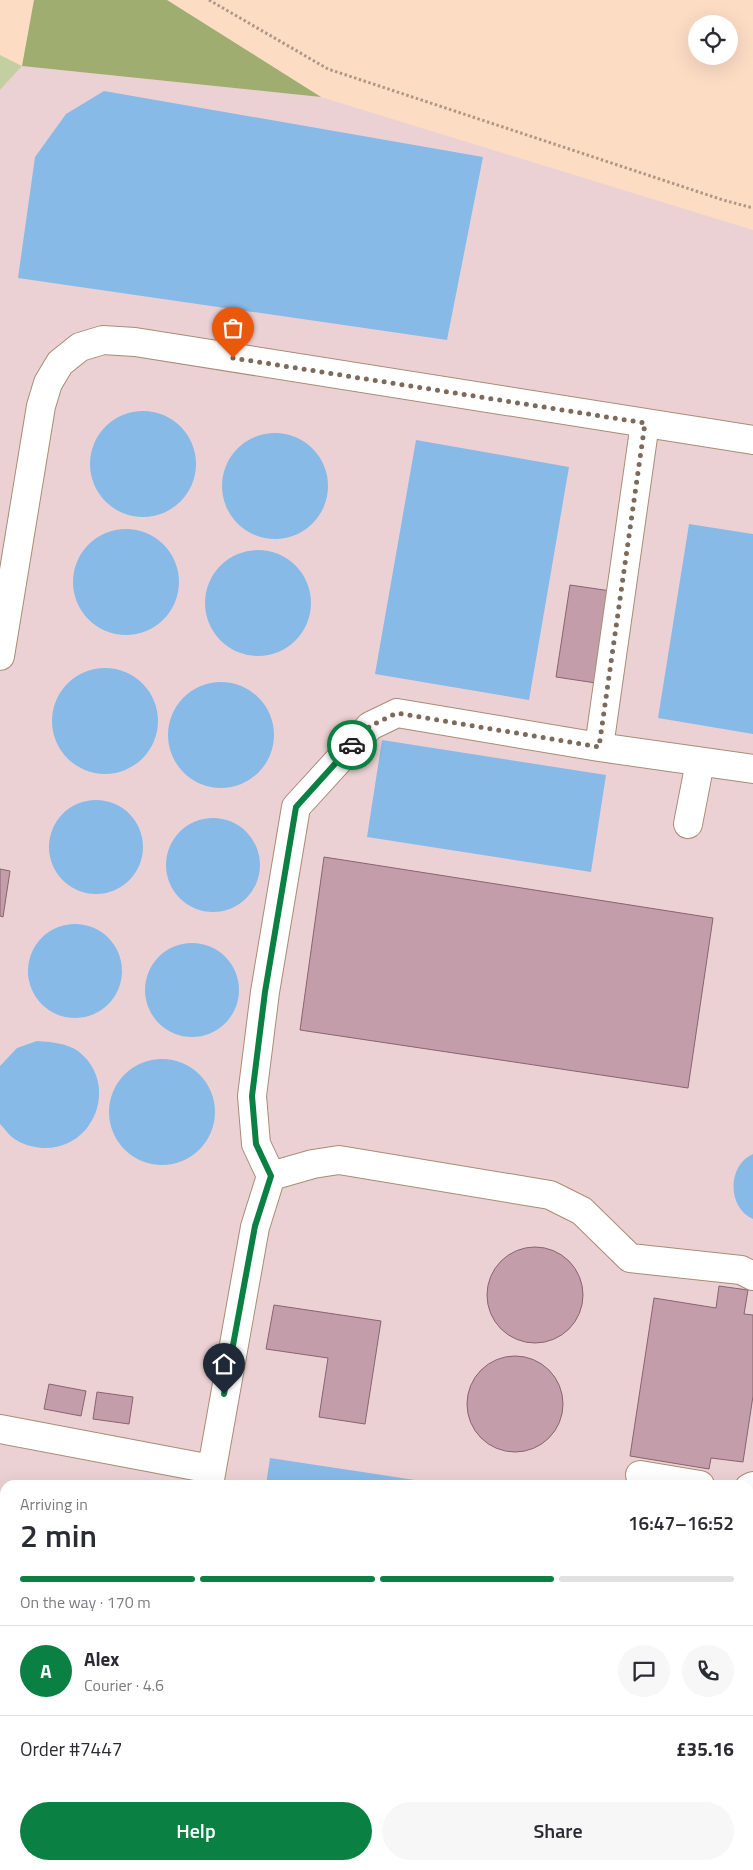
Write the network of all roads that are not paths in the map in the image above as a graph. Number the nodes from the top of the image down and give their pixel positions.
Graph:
1 (645, 423) junction
2 (753, 440) edge
3 (0, 656) edge
4 (599, 747) junction
5 (700, 762) junction
6 (753, 769) edge
7 (688, 824) dead end
8 (271, 1176) junction
9 (753, 1276) edge
10 (0, 1428) edge
11 (640, 1475) dead end
12 (210, 1477) edge
13 (670, 1480) edge

1 - 2 lane
1 - 3 lane
1 - 4 lane
4 - 5 lane
4 - 8 lane
5 - 6 lane
5 - 7 lane
8 - 9 lane
8 - 12 lane
10 - 12 lane
11 - 13 lane

